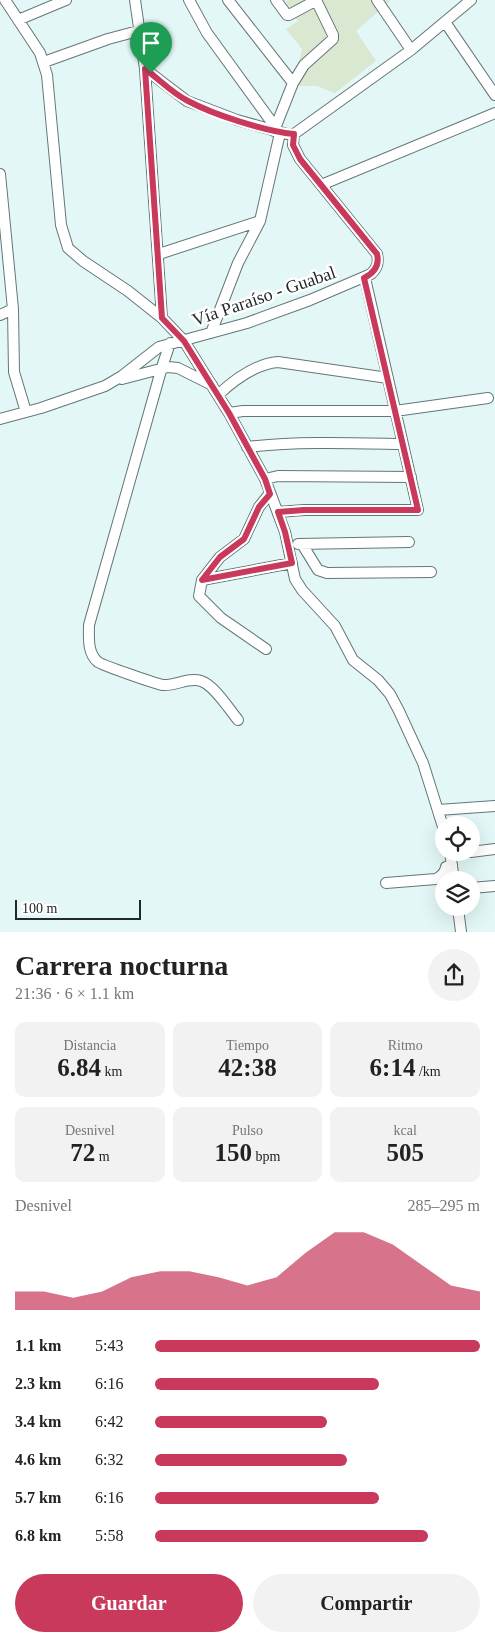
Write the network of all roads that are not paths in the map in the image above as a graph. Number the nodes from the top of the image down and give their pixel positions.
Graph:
1 (5, 0) edge
2 (66, 0) edge
3 (135, 0) edge
4 (189, 0) edge
5 (228, 0) edge
6 (276, 0) edge
7 (315, 0) edge
8 (377, 0) edge
9 (471, 0) edge
10 (18, 20) junction
11 (445, 22) junction
12 (138, 31) junction
13 (411, 50) junction
14 (44, 62) junction
15 (145, 69) junction
16 (293, 83) junction
17 (495, 95) edge
18 (495, 113) edge
19 (277, 131) junction
20 (294, 134) junction
21 (0, 174) edge
22 (322, 185) junction
23 (260, 221) junction
24 (4, 251) edge
25 (159, 254) junction
26 (364, 278) junction
27 (14, 309) junction
28 (0, 315) edge
29 (162, 318) junction
30 (211, 333) junction
31 (184, 341) junction
32 (170, 343) junction
33 (162, 367) junction
34 (388, 378) junction
35 (114, 381) junction
36 (212, 385) junction
37 (218, 395) junction
38 (488, 398) dead end
39 (395, 411) junction
40 (26, 412) junction
41 (229, 413) junction
42 (0, 419) edge
43 (403, 444) junction
44 (248, 447) junction
45 (411, 477) junction
46 (265, 479) junction
47 (270, 494) junction
48 (278, 512) junction
49 (409, 542) dead end
50 (288, 544) junction
51 (302, 544) junction
52 (292, 563) junction
53 (431, 572) dead end
54 (202, 580) junction
55 (266, 649) dead end
56 (238, 720) dead end
57 (495, 806) edge
58 (438, 810) junction
59 (440, 816) edge
60 (495, 850) edge
61 (480, 851) edge
62 (449, 861) edge
63 (386, 883) dead end
64 (495, 886) edge
65 (480, 887) edge
66 (459, 916) edge
67 (461, 932) edge

1 - 10 street
2 - 10 street
3 - 12 street
4 - 19 street
5 - 16 street
6 - 7 street
7 - 16 street
8 - 13 street
9 - 11 street
10 - 14 street
11 - 13 street
11 - 17 street
12 - 14 street
12 - 15 street
13 - 20 street
14 - 29 street
15 - 19 street
15 - 25 street
16 - 19 street
18 - 22 street
19 - 20 street
19 - 23 street
20 - 22 street, Vía Paraíso - Guabal
21 - 24 street
22 - 26 street, Vía Paraíso - Guabal
23 - 25 street
23 - 30 street
24 - 27 street
25 - 29 street
26 - 30 street, Vía Paraíso - Guabal
26 - 34 street
27 - 28 street
27 - 40 street
29 - 31 street
30 - 31 street, Vía Paraíso - Guabal
31 - 32 street
31 - 36 street, Vía Paraíso - Guabal
32 - 33 street
32 - 35 street
33 - 35 street
33 - 36 street
33 - 56 street
34 - 37 street
34 - 39 street
35 - 40 street
36 - 37 street, Vía Paraíso - Guabal
37 - 41 street, Vía Paraíso - Guabal
38 - 39 street
39 - 41 street
39 - 43 street
40 - 42 street
41 - 44 street, Vía Paraíso - Guabal
43 - 44 street
43 - 45 street
44 - 46 street, Vía Paraíso - Guabal
45 - 46 street
45 - 48 street
46 - 47 street, Vía Paraíso - Guabal
47 - 48 street, Vía Paraíso - Guabal
47 - 54 street
48 - 50 street, Vía Paraíso - Guabal
49 - 51 street
50 - 51 street
50 - 52 street, Vía Paraíso - Guabal
51 - 53 street
52 - 54 street
52 - 58 street, Vía Paraíso - Guabal
54 - 55 street
57 - 58 street
58 - 59 street, Vía Paraíso - Guabal
60 - 61 street
62 - 63 street
64 - 65 street
66 - 67 street

